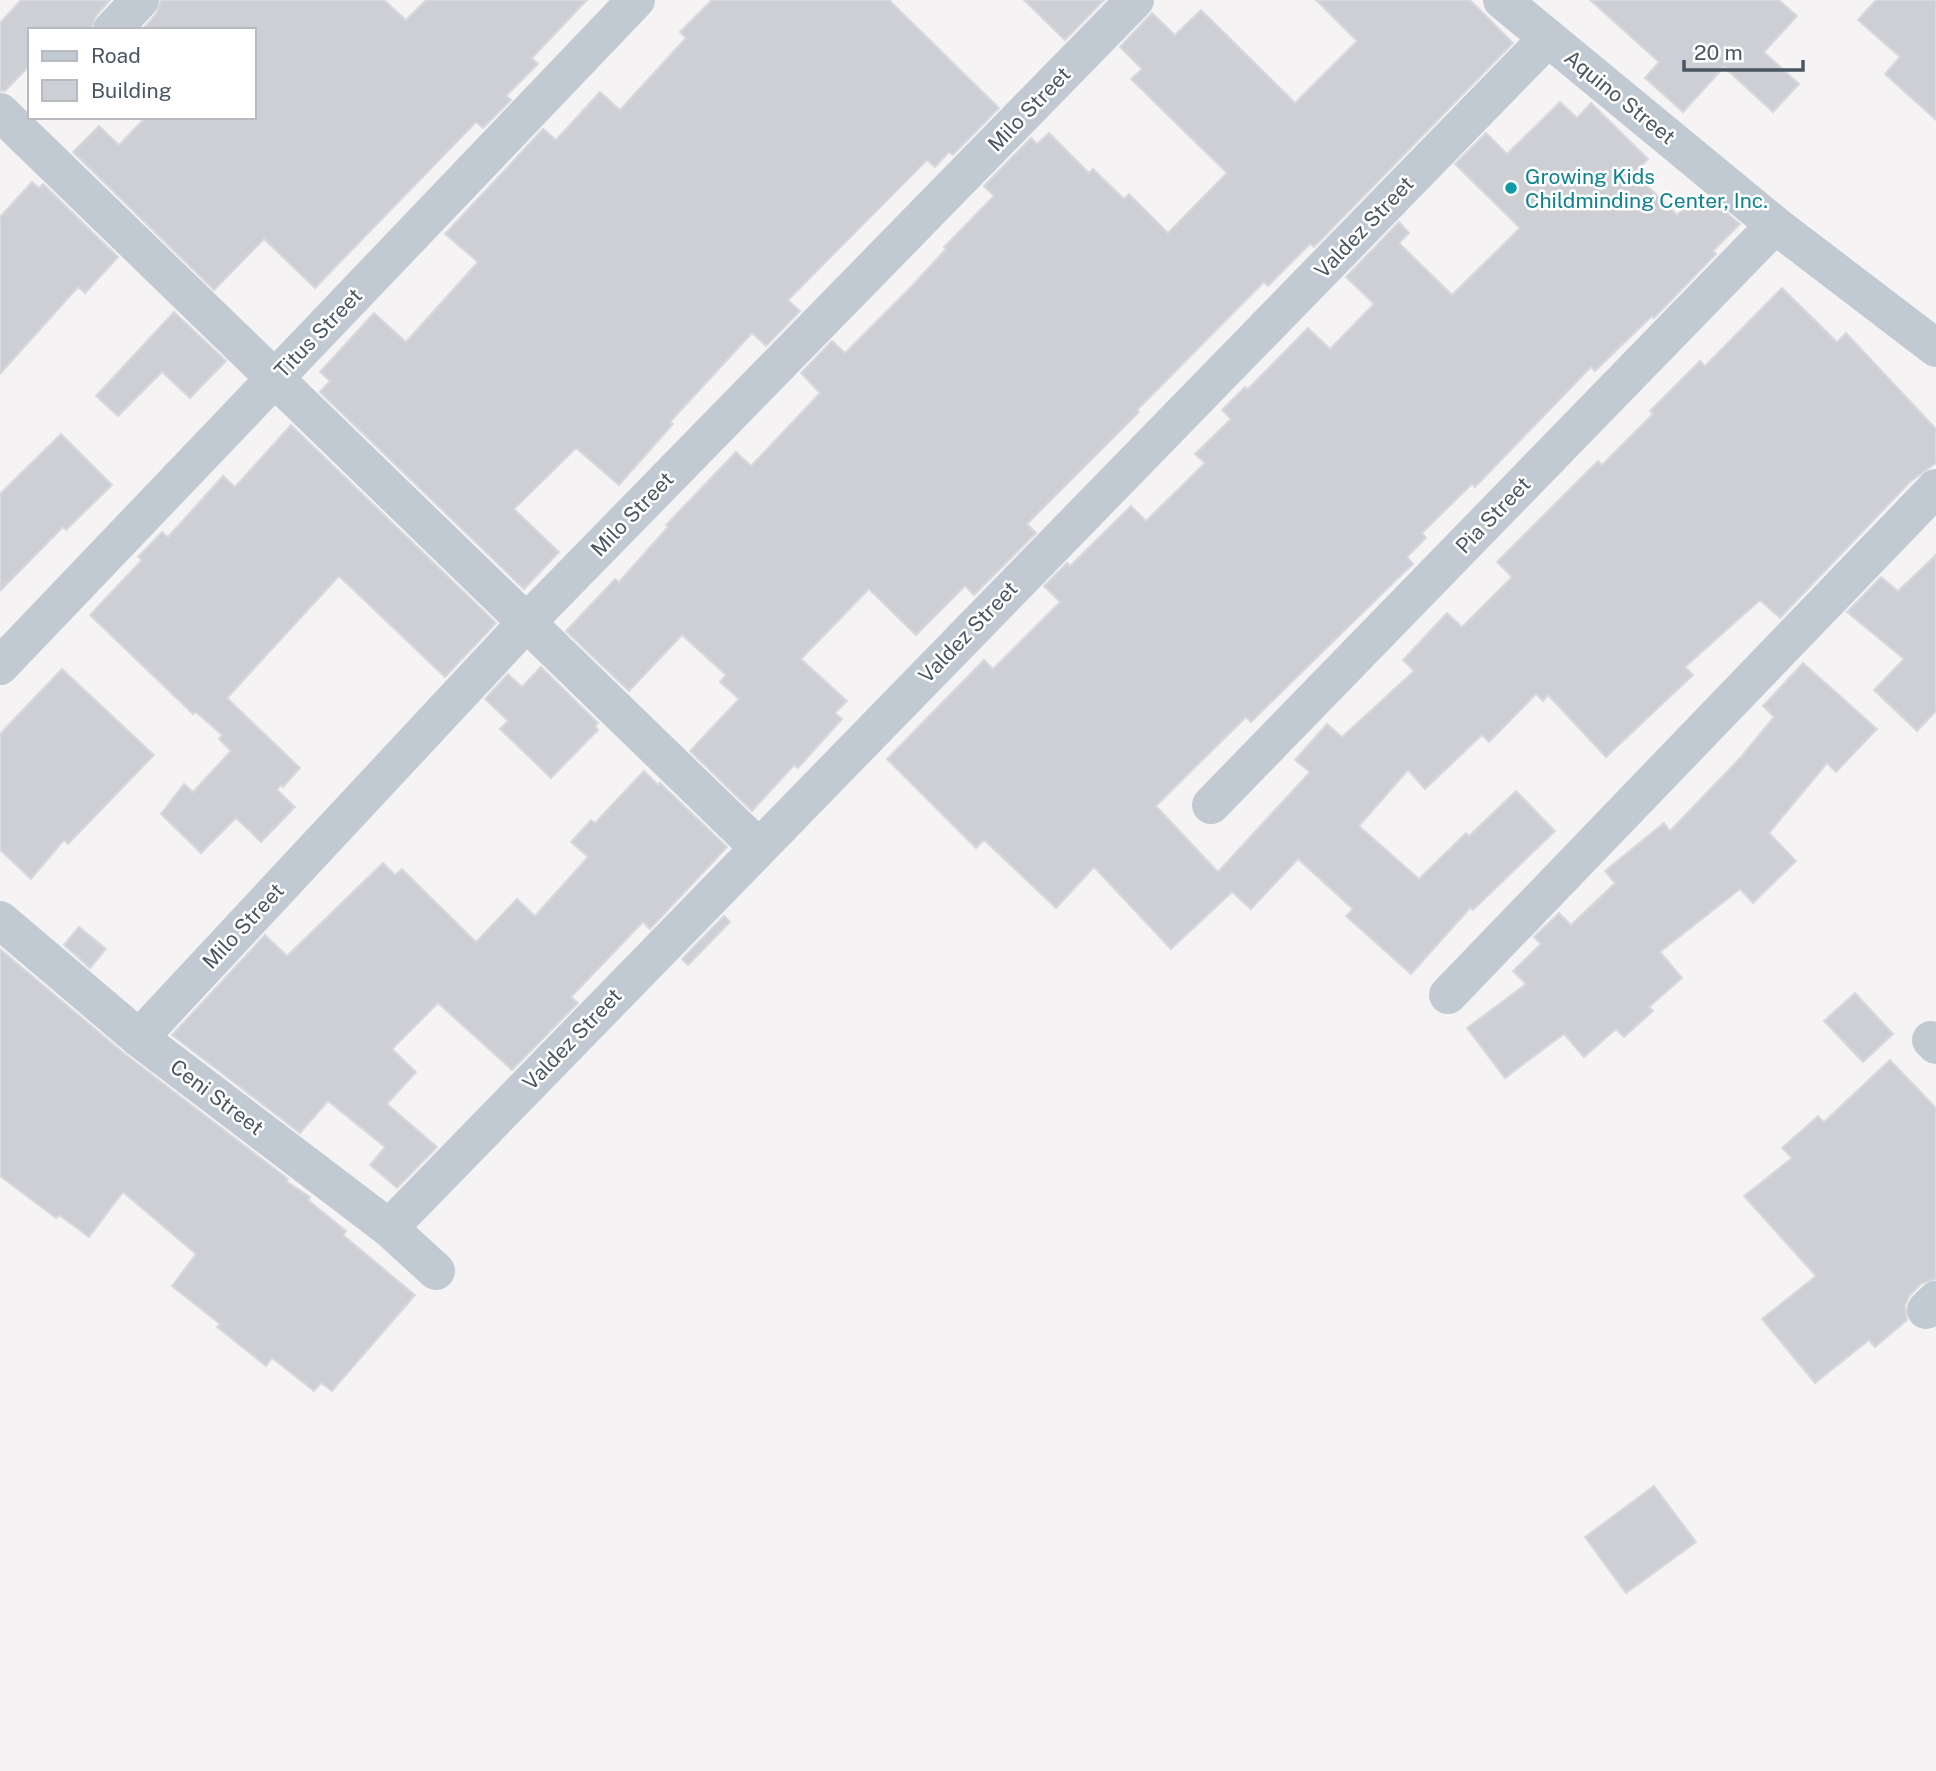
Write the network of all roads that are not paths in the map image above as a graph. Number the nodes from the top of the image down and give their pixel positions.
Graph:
1 (140, 0) edge
2 (636, 0) edge
3 (1135, 0) edge
4 (1502, 0) edge
5 (113, 28) edge
6 (1548, 38) junction
7 (12, 125) edge
8 (1775, 225) junction
9 (1936, 348) edge
10 (274, 380) junction
11 (1936, 488) edge
12 (525, 624) junction
13 (0, 666) edge
14 (1211, 805) dead end
15 (758, 846) junction
16 (0, 920) edge
17 (1448, 995) dead end
18 (139, 1038) junction
19 (388, 1228) junction
20 (436, 1271) dead end

1 - 5 street
2 - 10 street, Titus Street
3 - 12 street, Milo Street
4 - 6 street, Aquino Street
6 - 8 street, Aquino Street
6 - 15 street, Valdez Street
7 - 10 street
8 - 9 street, Aquino Street
8 - 14 street, Pia Street
10 - 12 street
10 - 13 street, Titus Street
11 - 17 street
12 - 15 street
12 - 18 street, Milo Street
15 - 19 street, Valdez Street
16 - 18 street, Ceni Street
18 - 19 street, Ceni Street
19 - 20 street, Ceni Street

